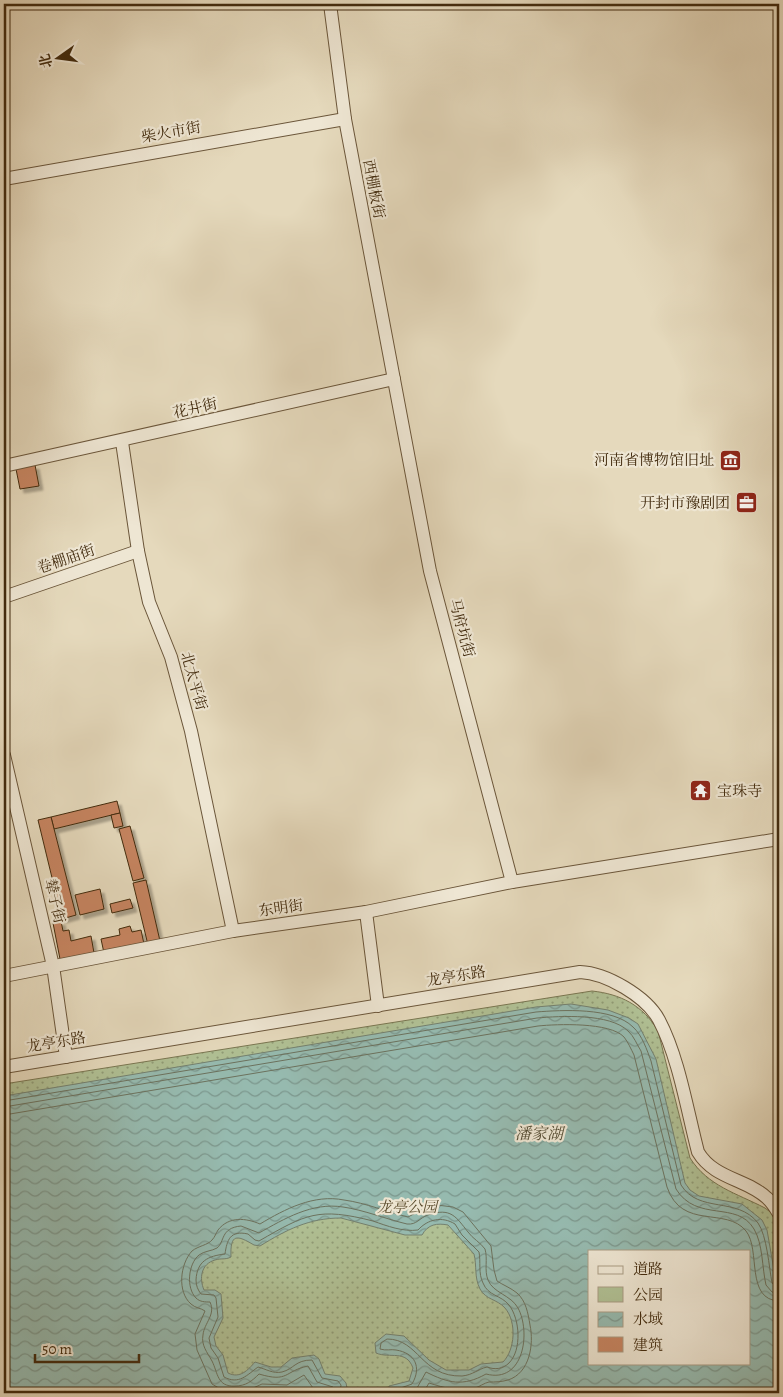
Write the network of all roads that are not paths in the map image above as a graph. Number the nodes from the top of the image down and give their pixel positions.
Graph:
1 (330, 4) edge
2 (345, 119) junction
3 (4, 179) edge
4 (394, 379) junction
5 (122, 442) junction
6 (4, 466) edge
7 (138, 551) junction
8 (4, 597) edge
9 (4, 755) edge
10 (779, 839) edge
11 (512, 882) junction
12 (366, 912) junction
13 (233, 931) junction
14 (53, 966) junction
15 (4, 976) edge
16 (378, 1006) junction
17 (66, 1057) junction
18 (4, 1067) edge
19 (779, 1214) edge

1 - 2 street, 西棚板街
2 - 3 street, 柴火市街
2 - 4 street, 西棚板街
4 - 5 street, 花井街
4 - 11 street, 马府坑街
5 - 6 street, 花井街
5 - 7 street, 北太平街
7 - 8 street, 卷棚庙街
7 - 13 street, 北太平街
9 - 14 street, 辇子街
10 - 11 street, 东明街
11 - 12 street, 东明街
12 - 13 street, 东明街
12 - 16 street
13 - 14 street, 东明街
14 - 15 street, 东明街
14 - 17 street, 辇子街
16 - 17 street, 龙亭东路
16 - 19 street, 龙亭东路
17 - 18 street, 龙亭东路

